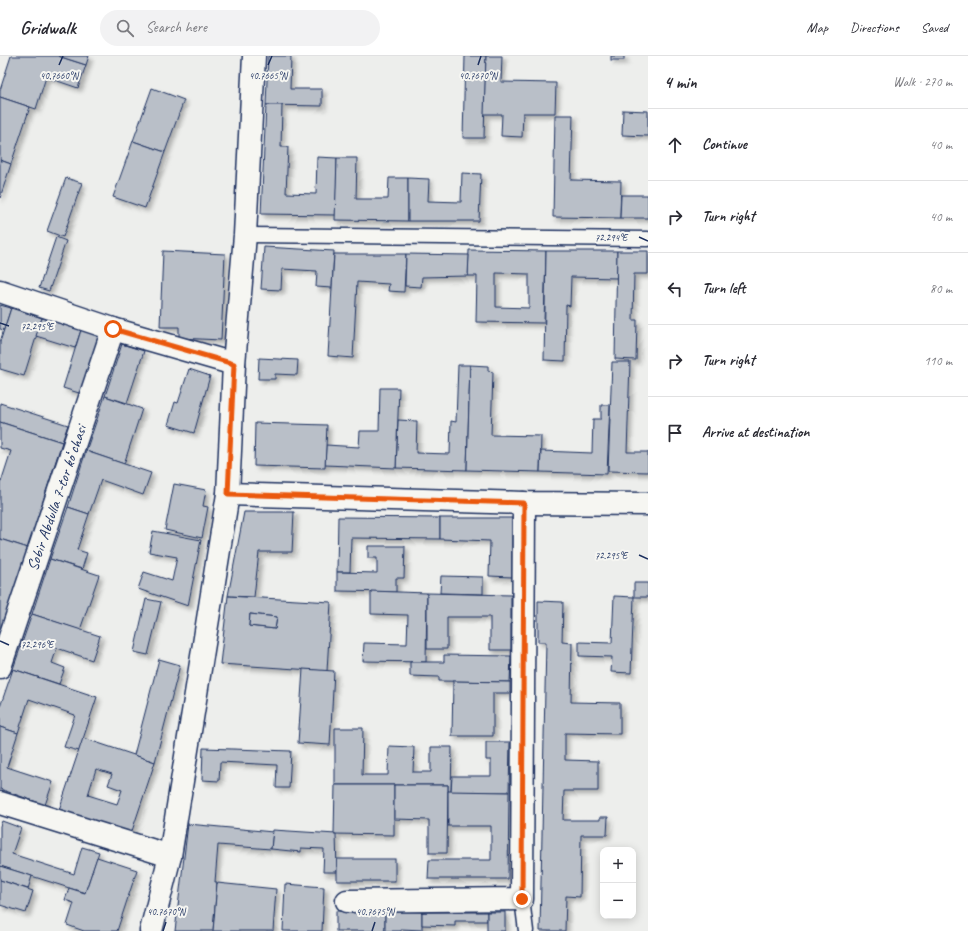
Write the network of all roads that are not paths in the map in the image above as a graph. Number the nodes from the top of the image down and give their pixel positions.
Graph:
1 (254, 56) edge
2 (245, 235) junction
3 (648, 239) edge
4 (0, 291) edge
5 (113, 329) junction
6 (234, 364) junction
7 (228, 494) junction
8 (524, 503) junction
9 (648, 504) edge
10 (0, 667) edge
11 (0, 803) edge
12 (170, 856) junction
13 (522, 899) junction
14 (347, 902) dead end
15 (151, 931) edge
16 (526, 931) edge

1 - 2 street
2 - 3 lane
2 - 6 street
4 - 5 street
5 - 6 street
5 - 10 street, Sobir Abdulla 7-tor koʻchasi
6 - 7 street
7 - 8 street
7 - 12 street
8 - 9 street
8 - 13 street
11 - 12 street
12 - 15 street
13 - 14 street
13 - 16 lane

